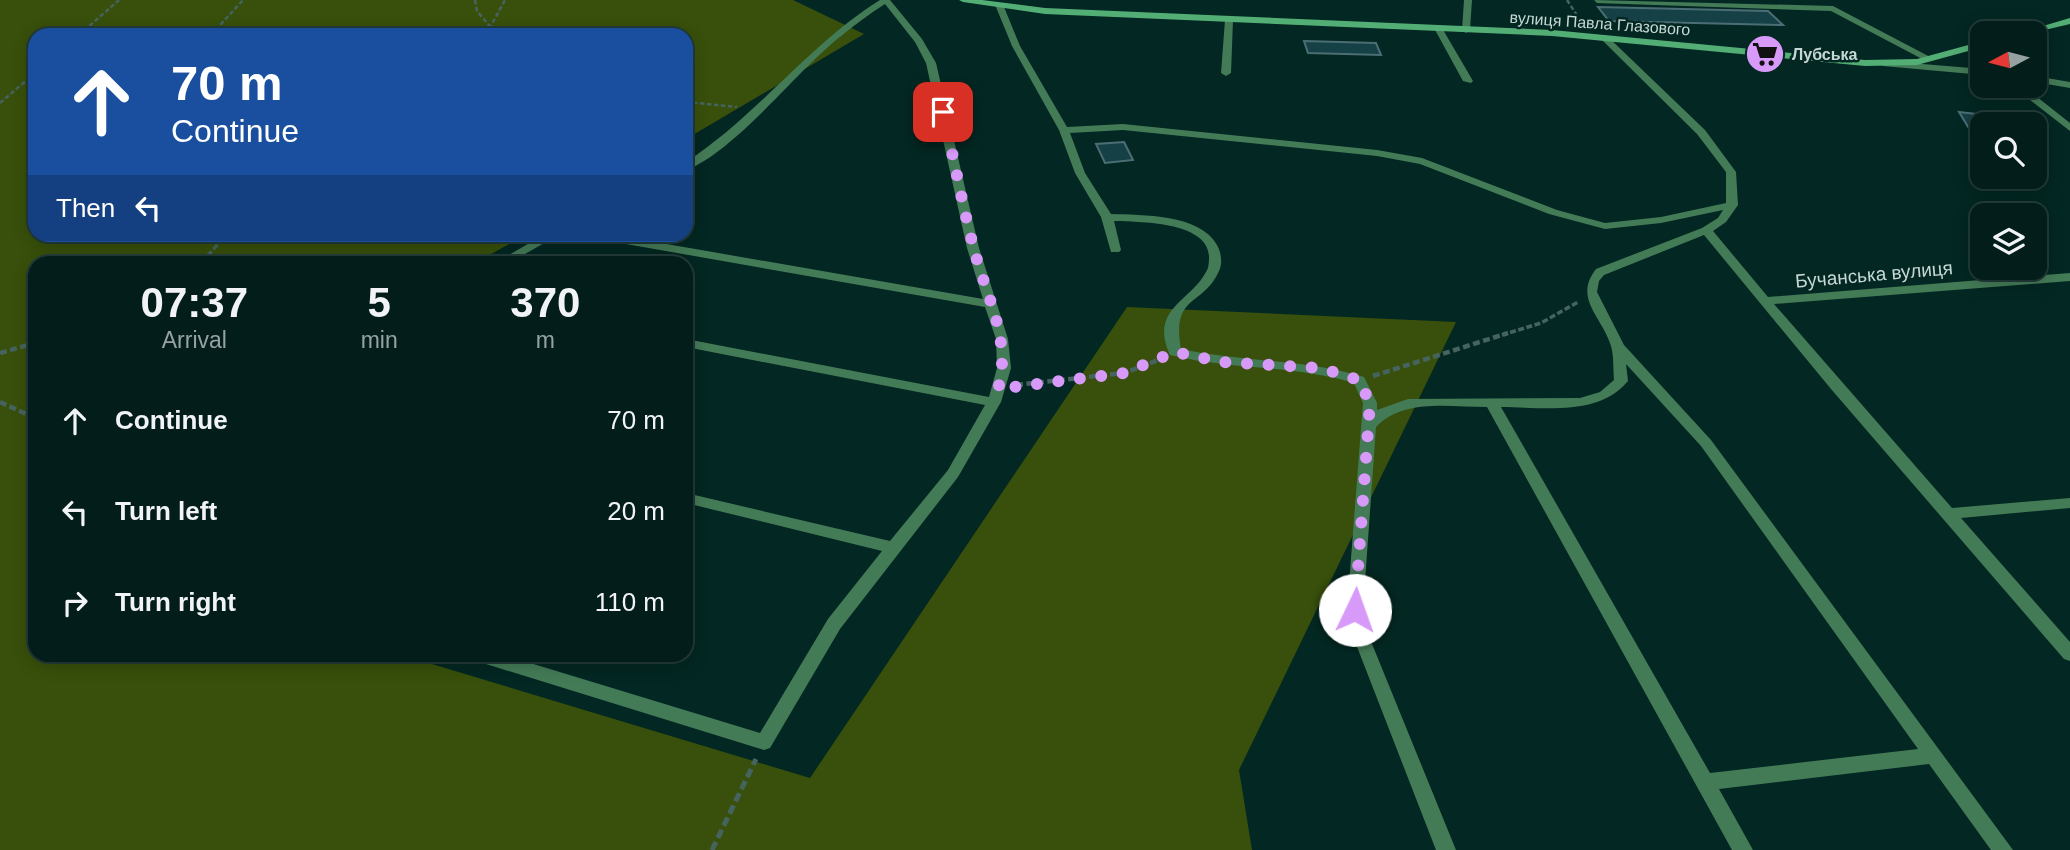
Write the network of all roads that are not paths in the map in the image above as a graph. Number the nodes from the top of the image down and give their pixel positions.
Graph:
1 (886, 0) edge
2 (963, 0) edge
3 (1468, 0) edge
4 (1822, 0) edge
5 (1597, 1) edge
6 (1000, 7) junction
7 (1833, 9) junction
8 (1229, 20) junction
9 (2070, 20) edge
10 (2048, 26) edge
11 (1438, 28) junction
12 (1466, 30) junction
13 (1596, 37) junction
14 (1970, 48) edge
15 (1929, 59) junction
16 (1886, 64) junction
17 (1970, 71) edge
18 (1226, 73) dead end
19 (1468, 81) dead end
20 (2048, 81) edge
21 (2070, 85) edge
22 (2032, 98) edge
23 (2070, 128) edge
24 (1065, 130) junction
25 (693, 162) edge
26 (1732, 205) junction
27 (1107, 217) junction
28 (1706, 230) junction
29 (540, 242) edge
30 (632, 242) edge
31 (1115, 250) dead end
32 (514, 256) edge
33 (2070, 277) edge
34 (1765, 302) junction
35 (992, 304) junction
36 (693, 344) edge
37 (1618, 348) junction
38 (996, 396) junction
39 (1492, 404) junction
40 (1369, 426) junction
41 (693, 500) edge
42 (2070, 503) edge
43 (1949, 514) junction
44 (893, 548) junction
45 (2070, 654) edge
46 (502, 662) edge
47 (1933, 755) junction
48 (1704, 782) junction
49 (1446, 850) edge
50 (1743, 850) edge
51 (2003, 850) edge

1 - 25 street
1 - 35 street
2 - 6 main road, вулиця Павла Глазового
3 - 12 street
4 - 7 street
5 - 7 street
6 - 8 main road, вулиця Павла Глазового
6 - 24 street
7 - 15 street
8 - 11 main road, вулиця Павла Глазового
8 - 18 street
9 - 10 main road
11 - 12 main road, вулиця Павла Глазового
11 - 19 street
12 - 13 main road, вулиця Павла Глазового
13 - 16 main road, вулиця Павла Глазового
13 - 26 street
14 - 15 main road
15 - 16 main road
16 - 17 street, вулиця Павла Глазового
20 - 21 street
22 - 23 street
24 - 26 street
24 - 27 street
26 - 28 street
27 - 31 street
27 - 40 street
28 - 34 street
28 - 37 street
29 - 32 street
30 - 35 street
33 - 34 street, Бучанська вулиця
34 - 43 street
35 - 38 street
36 - 38 street
37 - 39 street
37 - 47 street
38 - 44 street
39 - 40 street
39 - 48 street
40 - 49 street
41 - 44 street
42 - 43 street
43 - 45 street
44 - 46 street
47 - 48 street
47 - 51 street
48 - 50 street

